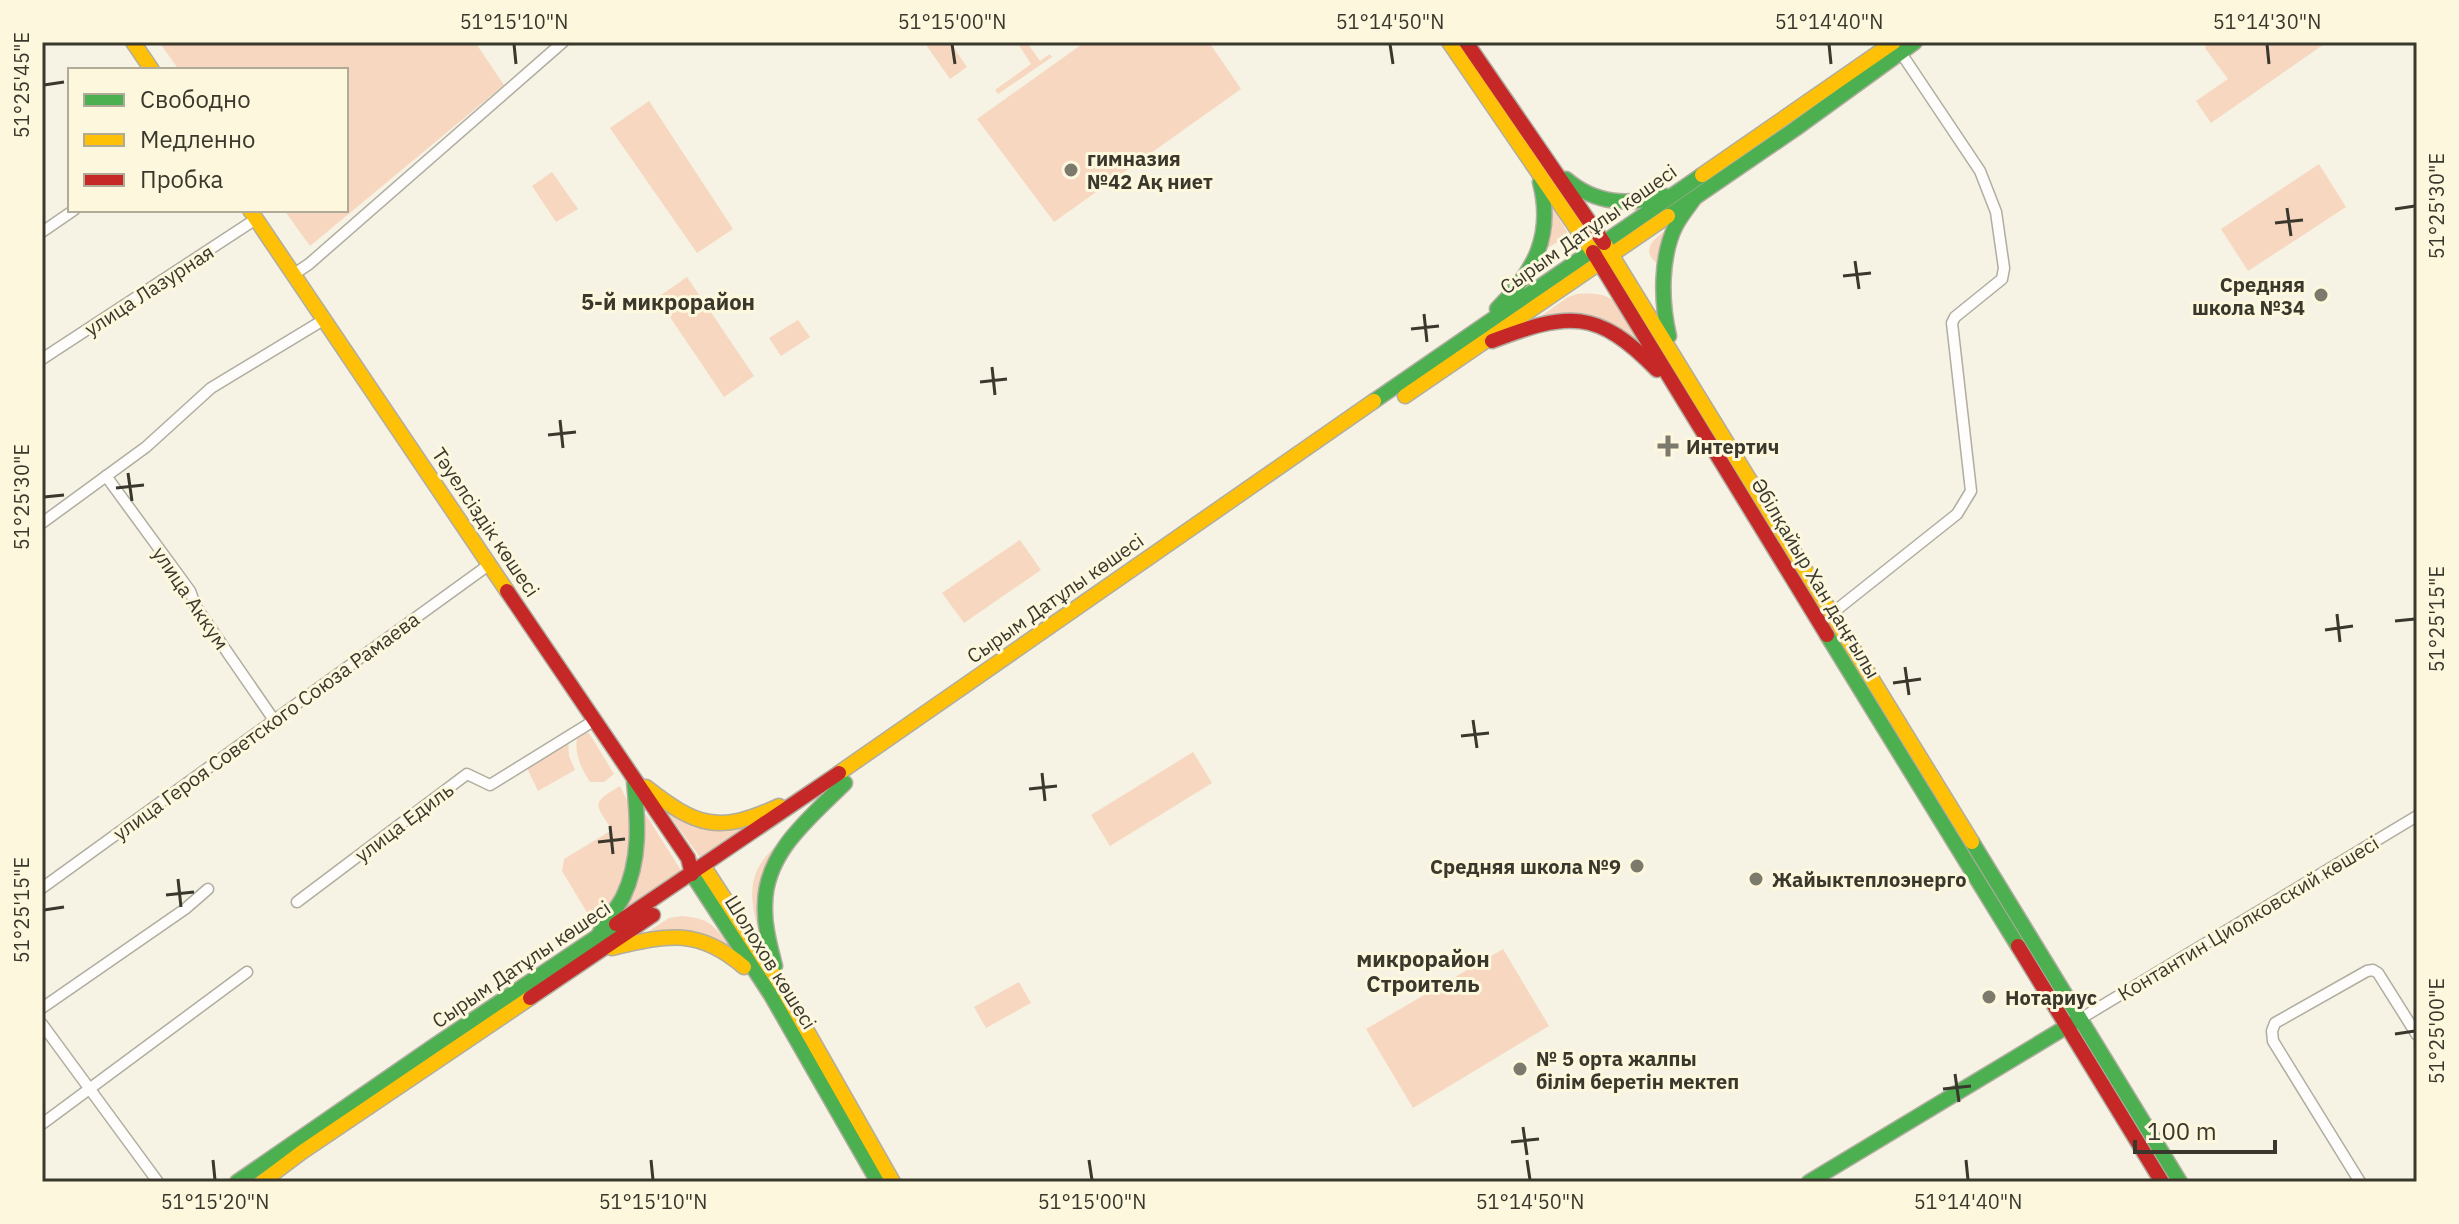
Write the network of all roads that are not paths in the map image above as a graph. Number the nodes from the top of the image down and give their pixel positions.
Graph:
1 (133, 42) edge
2 (563, 42) edge
3 (1449, 42) edge
4 (1466, 42) edge
5 (1915, 42) edge
6 (1896, 45) edge
7 (151, 68) edge
8 (1538, 159) junction
9 (1674, 194) junction
10 (1696, 197) junction
11 (71, 212) edge
12 (253, 214) edge
13 (42, 232) edge
14 (1602, 253) junction
15 (294, 274) junction
16 (325, 319) junction
17 (1476, 339) junction
18 (42, 359) edge
19 (1677, 361) junction
20 (1686, 405) junction
21 (106, 476) junction
22 (42, 523) edge
23 (490, 564) junction
24 (1827, 622) junction
25 (274, 720) junction
26 (595, 720) junction
27 (634, 777) junction
28 (842, 779) junction
29 (2415, 822) edge
30 (688, 858) joint
31 (701, 875) junction
32 (42, 888) edge
33 (208, 889) dead end
34 (297, 902) dead end
35 (599, 944) junction
36 (247, 972) dead end
37 (776, 991) junction
38 (42, 1008) edge
39 (2073, 1023) junction
40 (42, 1024) edge
41 (2417, 1035) edge
42 (90, 1088) junction
43 (42, 1124) edge
44 (158, 1182) edge
45 (237, 1182) edge
46 (262, 1182) edge
47 (878, 1182) edge
48 (893, 1182) edge
49 (1809, 1182) edge
50 (2162, 1182) edge
51 (2180, 1182) edge
52 (2360, 1182) edge

1 - 7 main road
2 - 15 street
3 - 8 main road, Әбілқайыр Хан даңғылы
4 - 8 main road, Әбілқайыр Хан даңғылы
5 - 6 main road, Сырым Датұлы көшесі
6 - 9 main road, Сырым Датұлы көшесі
6 - 10 main road, Сырым Датұлы көшесі
6 - 24 street
8 - 9 main road
8 - 14 main road, Әбілқайыр Хан даңғылы
8 - 17 main road
9 - 14 main road, Сырым Датұлы көшесі
10 - 14 main road, Сырым Датұлы көшесі
10 - 19 main road
11 - 13 street
12 - 15 main road, Тәуелсіздік көшесі
12 - 18 street, улица Лазурная
14 - 17 main road, Сырым Датұлы көшесі
14 - 19 main road, Әбілқайыр Хан даңғылы
14 - 20 main road, Әбілқайыр Хан даңғылы
15 - 16 main road, Тәуелсіздік көшесі
16 - 21 street
16 - 23 main road, Тәуелсіздік көшесі
17 - 20 main road
17 - 28 main road, Сырым Датұлы көшесі
19 - 24 main road, Әбілқайыр Хан даңғылы
20 - 24 main road, Әбілқайыр Хан даңғылы
21 - 22 street
21 - 25 street, улица Аккум
23 - 25 street, улица Героя Советского Союза Рамаева
23 - 26 main road, Тәуелсіздік көшесі
24 - 39 main road, Әбілқайыр Хан даңғылы
25 - 32 street, улица Героя Советского Союза Рамаева
26 - 27 main road, Тәуелсіздік көшесі
26 - 34 street, улица Едиль
27 - 28 main road
27 - 30 main road, Тәуелсіздік көшесі
27 - 35 main road
28 - 31 main road, Сырым Датұлы көшесі
28 - 37 main road
29 - 39 street, Контантин Циолковский көшесі
30 - 31 main road, Шолохов көшесі
31 - 35 main road, Сырым Датұлы көшесі
31 - 37 main road, Шолохов көшесі
33 - 38 street
35 - 37 main road
35 - 45 main road, Сырым Датұлы көшесі
35 - 46 main road, Сырым Датұлы көшесі
36 - 42 street
37 - 47 main road, Шолохов көшесі
37 - 48 main road, Шолохов көшесі
39 - 49 main road
39 - 50 main road, Әбілқайыр Хан даңғылы
39 - 51 main road, Әбілқайыр Хан даңғылы
40 - 42 street
41 - 52 street
42 - 43 street
42 - 44 street

